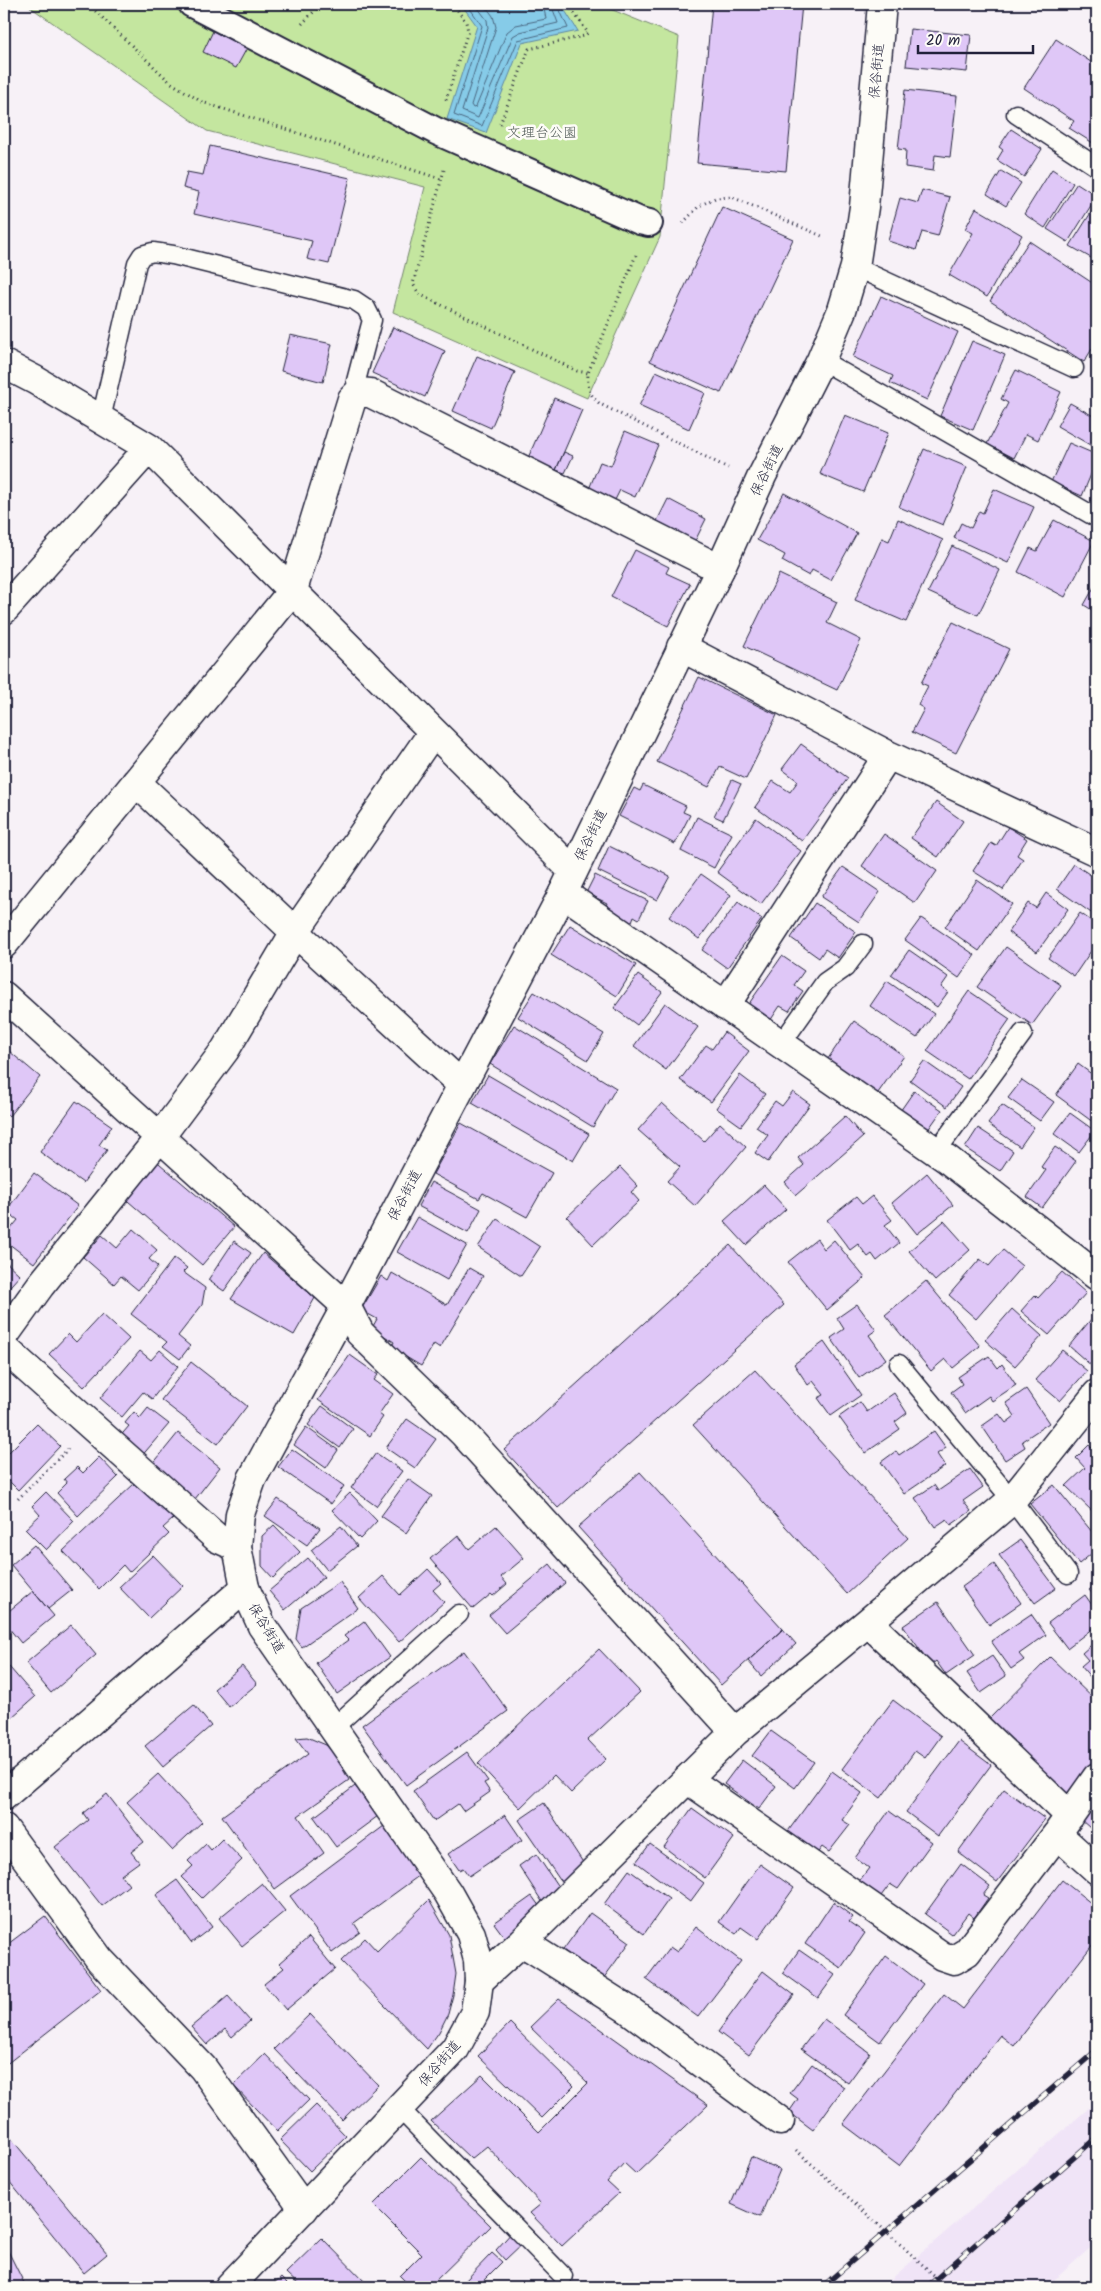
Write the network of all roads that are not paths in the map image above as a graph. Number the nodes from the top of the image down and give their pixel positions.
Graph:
1 (192, 4) edge
2 (882, 4) edge
3 (1016, 114) dead end
4 (1097, 167) edge
5 (649, 223) road end
6 (855, 267) junction
7 (821, 360) junction
8 (4, 364) edge
9 (1074, 368) dead end
10 (359, 392) junction
11 (101, 419) junction
12 (149, 448) junction
13 (1097, 518) edge
14 (720, 569) junction
15 (293, 590) junction
16 (4, 610) edge
17 (681, 647) junction
18 (432, 732) junction
19 (888, 755) junction
20 (136, 782) junction
21 (1097, 852) edge
22 (568, 882) junction
23 (295, 932) junction
24 (4, 944) edge
25 (863, 944) dead end
26 (4, 996) edge
27 (725, 1006) junction
28 (1023, 1033) dead end
29 (781, 1044) junction
30 (462, 1084) junction
31 (160, 1137) junction
32 (936, 1152) junction
33 (1097, 1276) edge
34 (346, 1306) junction
35 (4, 1336) edge
36 (4, 1348) edge
37 (899, 1364) dead end
38 (1092, 1412) edge
39 (1012, 1500) junction
40 (237, 1547) junction
41 (1068, 1574) dead end
42 (245, 1588) junction
43 (459, 1614) dead end
44 (868, 1622) junction
45 (333, 1728) junction
46 (735, 1732) junction
47 (1097, 1777) edge
48 (687, 1779) junction
49 (4, 1796) edge
50 (1064, 1825) junction
51 (4, 1828) edge
52 (1097, 1870) edge
53 (522, 1942) junction
54 (479, 1982) junction
55 (399, 2108) junction
56 (780, 2121) dead end
57 (304, 2209) junction
58 (564, 2276) dead end
59 (230, 2287) edge

1 - 5 street
2 - 6 street, 保谷街道
3 - 4 lane
6 - 7 street, 保谷街道
6 - 9 lane
7 - 13 lane
7 - 14 street, 保谷街道
8 - 11 street
10 - 11 lane
10 - 14 street
10 - 15 street
11 - 12 street
12 - 15 street
12 - 16 street
14 - 17 street, 保谷街道
15 - 18 street
15 - 20 street
17 - 19 street
17 - 22 street, 保谷街道
18 - 22 street
18 - 23 street
19 - 21 street
19 - 27 street
20 - 23 street
20 - 24 street
22 - 27 street
22 - 30 street, 保谷街道
23 - 30 street
23 - 31 street
25 - 29 lane
26 - 31 street
27 - 29 street
28 - 32 lane
29 - 32 street
30 - 34 street, 保谷街道
31 - 34 street
31 - 35 street
32 - 33 street
34 - 40 street, 保谷街道
34 - 46 street
36 - 40 street
37 - 39 lane
38 - 39 street
39 - 41 lane
39 - 44 street
40 - 42 street, 保谷街道
42 - 45 street, 保谷街道
42 - 49 street
43 - 45 lane
44 - 46 street
44 - 50 street
45 - 54 street, 保谷街道
46 - 48 street
47 - 50 street
48 - 50 street
48 - 53 street
50 - 52 street
51 - 57 street
53 - 54 street
53 - 56 street
54 - 55 street, 保谷街道
55 - 57 street, 保谷街道
55 - 58 lane
57 - 59 street, 保谷街道

